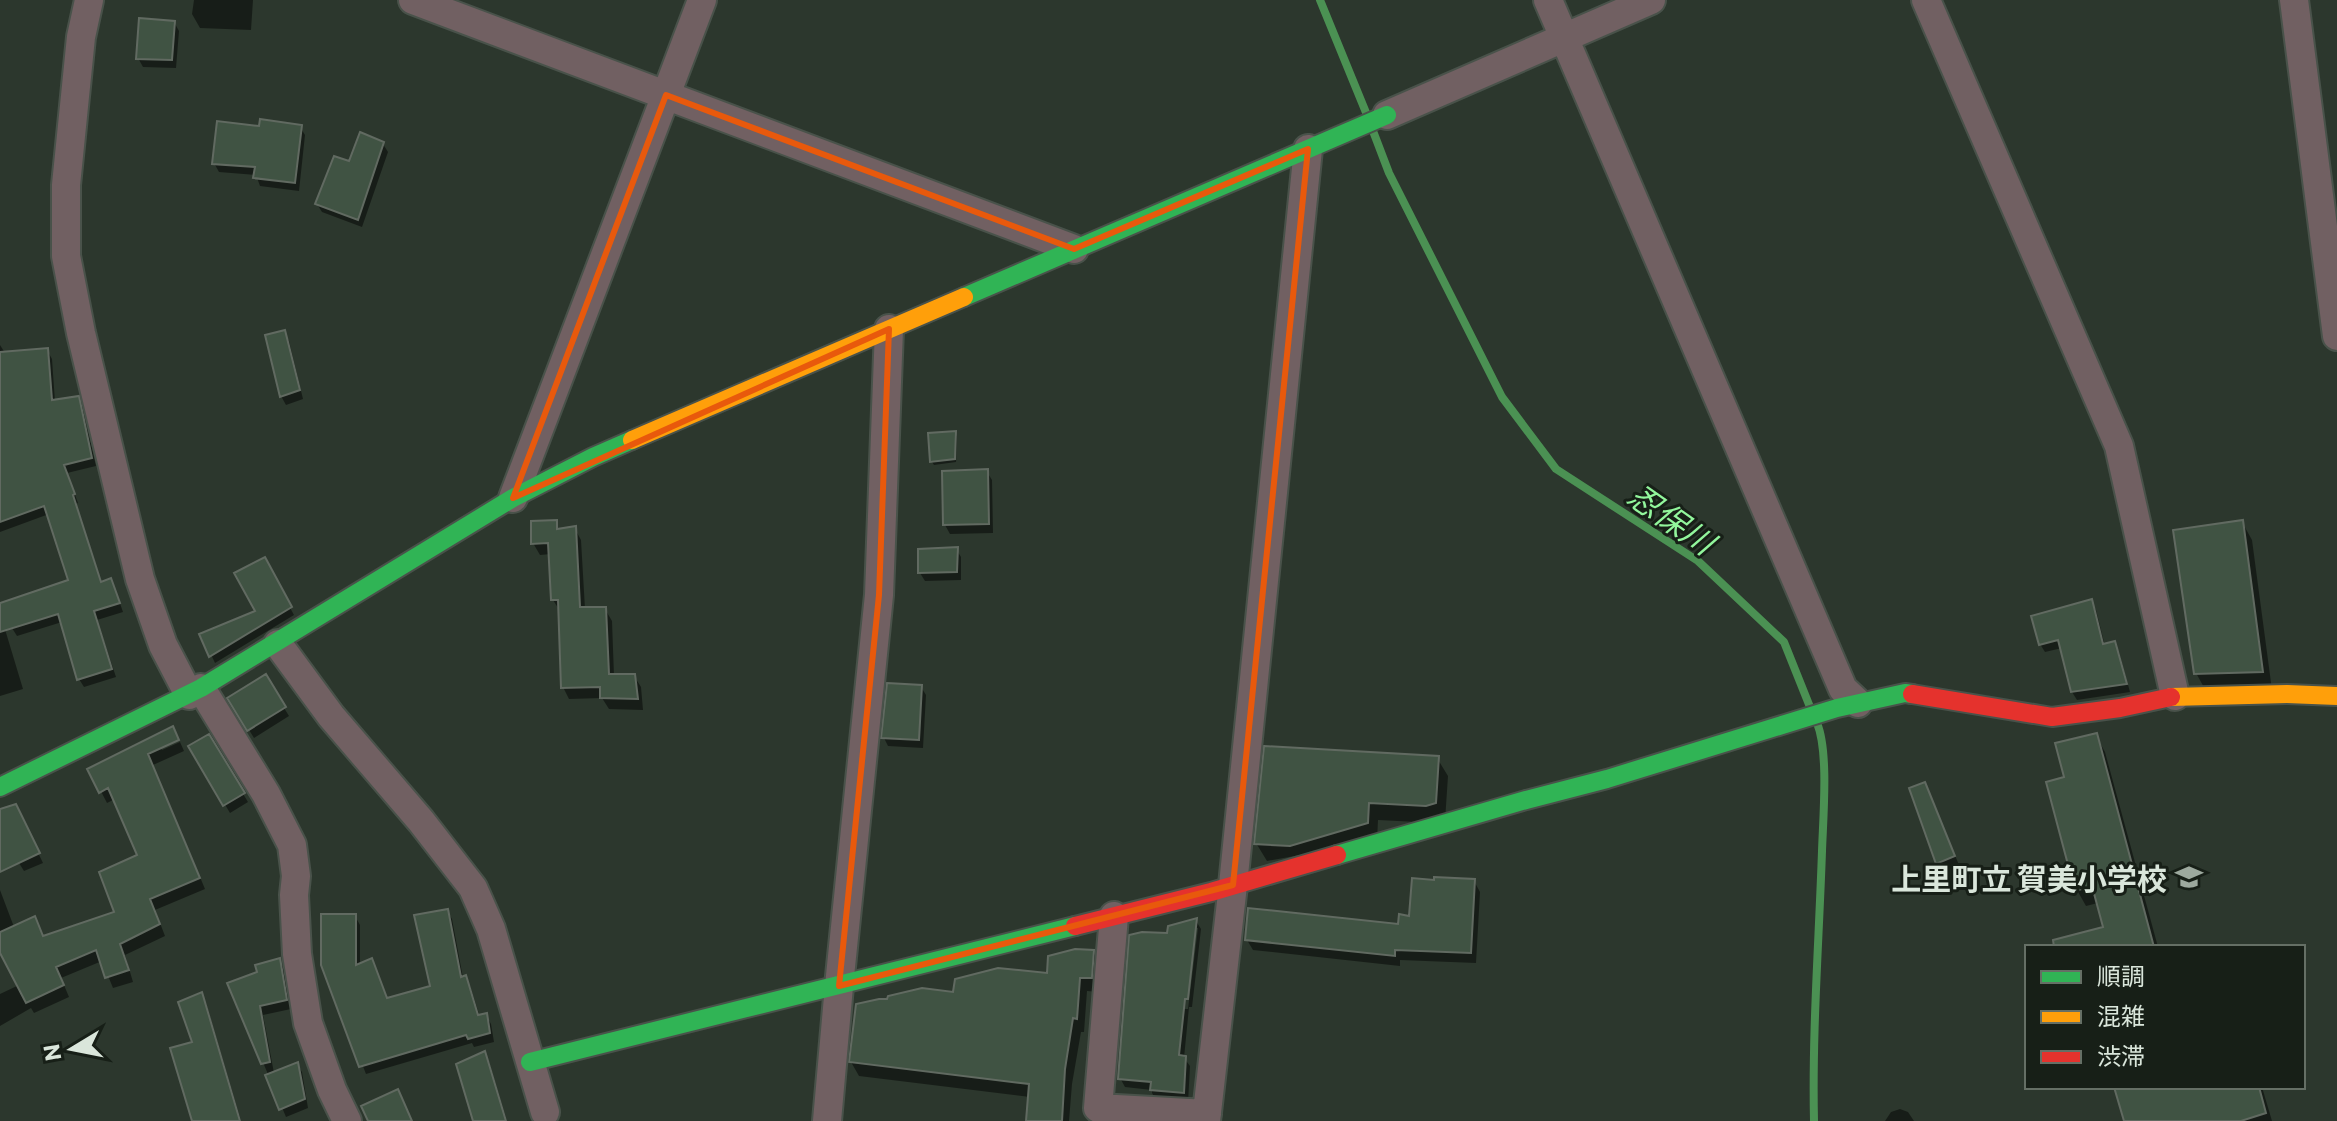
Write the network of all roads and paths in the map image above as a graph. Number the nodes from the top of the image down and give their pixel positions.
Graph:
1 (89, 0) edge
2 (413, 0) edge
3 (702, 0) edge
4 (1548, 0) edge
5 (1651, 0) edge
6 (1926, 0) edge
7 (2294, 0) edge
8 (1564, 38) junction
9 (666, 95) junction
10 (1387, 115) joint
11 (1308, 149) junction
12 (1074, 249) junction
13 (889, 329) junction
14 (2337, 336) edge
15 (513, 498) junction
16 (278, 644) junction
17 (195, 692) junction
18 (2175, 696) junction
19 (2337, 696) edge
20 (1844, 706) junction
21 (0, 787) edge
22 (1233, 885) junction
23 (1114, 916) junction
24 (839, 986) junction
25 (530, 1062) junction
26 (545, 1112) dead end
27 (1206, 1118) edge
28 (347, 1121) edge
29 (827, 1121) edge

1 - 17 street
2 - 9 street
3 - 9 street
4 - 8 street
5 - 8 street
6 - 18 street
7 - 14 street
8 - 10 street
8 - 20 street
9 - 12 street
9 - 15 street
10 - 11 street
11 - 12 street
11 - 22 street
12 - 13 street
13 - 15 street
13 - 24 street
15 - 16 street
16 - 17 street
16 - 25 street
17 - 21 street
17 - 28 street
18 - 19 street
18 - 20 street
20 - 22 street
22 - 23 street
22 - 27 street
23 - 24 street
23 - 27 street
24 - 25 street
24 - 29 street
25 - 26 street

